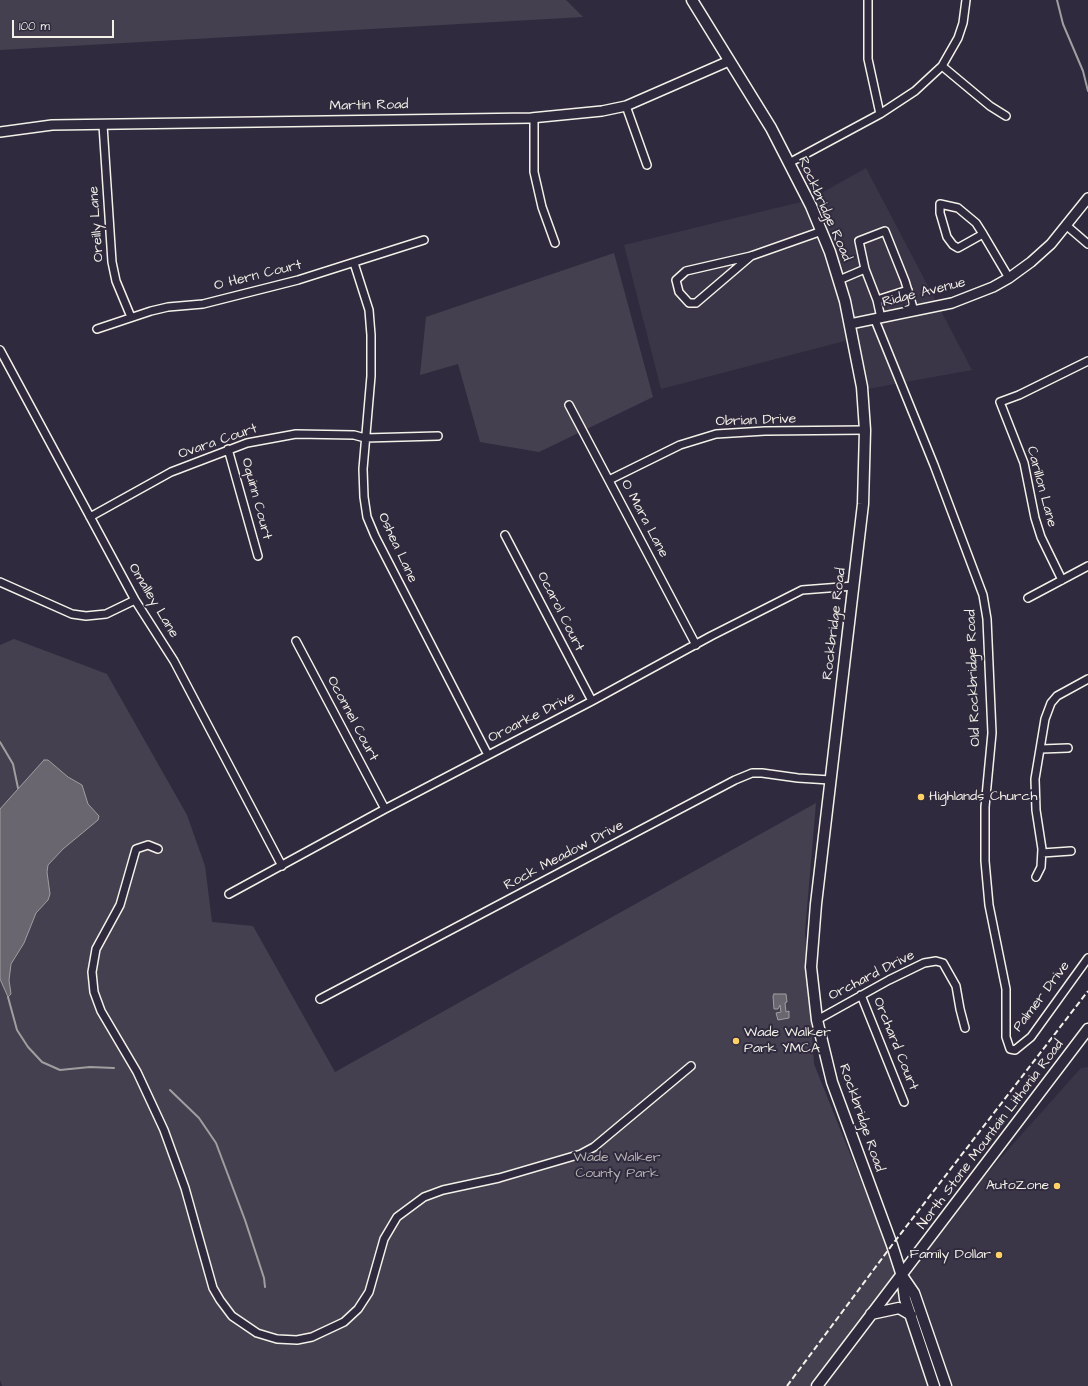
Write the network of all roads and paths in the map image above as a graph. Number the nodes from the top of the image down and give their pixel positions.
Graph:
1 (692, 0) edge
2 (868, 0) edge
3 (966, 0) edge
4 (729, 61) junction
5 (942, 66) junction
6 (626, 106) junction
7 (880, 114) junction
8 (1006, 116) dead end
9 (534, 118) junction
10 (103, 125) junction
11 (0, 132) edge
12 (789, 163) junction
13 (648, 165) dead end
14 (1088, 198) edge
15 (1067, 226) junction
16 (822, 231) junction
17 (984, 234) junction
18 (424, 240) dead end
19 (554, 243) dead end
20 (1088, 244) edge
21 (751, 256) junction
22 (354, 263) junction
23 (865, 269) junction
24 (1009, 278) junction
25 (839, 280) junction
26 (908, 290) junction
27 (877, 300) junction
28 (914, 311) junction
29 (131, 317) junction
30 (878, 319) junction
31 (850, 324) junction
32 (97, 329) dead end
33 (0, 350) edge
34 (1088, 361) edge
35 (569, 405) dead end
36 (865, 430) junction
37 (438, 436) dead end
38 (365, 438) junction
39 (228, 449) junction
40 (609, 480) junction
41 (90, 517) junction
42 (505, 535) dead end
43 (258, 556) dead end
44 (1088, 566) edge
45 (1062, 580) junction
46 (0, 582) edge
47 (854, 586) junction
48 (1028, 598) dead end
49 (135, 600) junction
50 (296, 641) dead end
51 (696, 645) junction
52 (1088, 679) edge
53 (592, 701) junction
54 (1068, 748) dead end
55 (1041, 749) junction
56 (488, 755) junction
57 (830, 780) junction
58 (385, 808) junction
59 (158, 850) dead end
60 (1071, 851) dead end
61 (1042, 852) junction
62 (282, 866) junction
63 (1036, 877) dead end
64 (229, 894) dead end
65 (1088, 958) edge
66 (862, 995) junction
67 (320, 999) dead end
68 (817, 1020) junction
69 (966, 1028) dead end
70 (1088, 1029) edge
71 (1015, 1050) joint
72 (691, 1066) dead end
73 (904, 1102) dead end
74 (902, 1276) junction
75 (871, 1314) junction
76 (911, 1315) junction
77 (817, 1386) edge
78 (934, 1386) edge
79 (946, 1386) edge

1 - 4 main road, Rockbridge Road
2 - 7 street
3 - 5 street
4 - 6 street, Martin Road
4 - 12 main road, Rockbridge Road
5 - 7 street
5 - 8 street
6 - 9 street, Martin Road
6 - 13 street
7 - 12 street
9 - 10 street, Martin Road
9 - 19 street
10 - 11 street, Martin Road
10 - 29 street, Oreilly Lane
12 - 16 main road, Rockbridge Road
14 - 15 street, Ridge Avenue
15 - 20 street
15 - 24 street, Ridge Avenue
16 - 21 street
16 - 25 main road, Rockbridge Road
17 - 17 street
17 - 24 street
18 - 22 street, O Hern Court
21 - 21 street
22 - 29 street, O Hern Court
22 - 38 street, Oshea Lane
23 - 25 street
23 - 26 street
23 - 27 street
24 - 28 street, Ridge Avenue
25 - 31 main road, Rockbridge Road
26 - 27 street
26 - 28 street
27 - 30 street
28 - 30 street, Ridge Avenue
29 - 32 street, O Hern Court
30 - 31 street, Ridge Avenue
30 - 71 street, Old Rockbridge Road
31 - 36 main road, Rockbridge Road
33 - 41 street, Omalley Lane
34 - 45 street, Carillon Lane
35 - 40 street, O Mara Lane
36 - 40 street, Obrian Drive
36 - 47 main road, Rockbridge Road
37 - 38 street, Ovara Court
38 - 39 street, Ovara Court
38 - 56 street, Oshea Lane
39 - 41 street, Ovara Court
39 - 43 street, Oquinn Court
40 - 51 street, O Mara Lane
41 - 49 street, Omalley Lane
42 - 53 street, Ocarol Court
44 - 45 street
45 - 48 street
46 - 49 street
47 - 51 street, Oroarke Drive
47 - 57 main road, Rockbridge Road
49 - 62 street, Omalley Lane
50 - 58 street, Oconnel Court
51 - 53 street, Oroarke Drive
52 - 55 street
53 - 56 street, Oroarke Drive
54 - 55 street
55 - 61 street
56 - 58 street, Oroarke Drive
57 - 67 street, Rock Meadow Drive
57 - 68 main road, Rockbridge Road
58 - 62 street, Oroarke Drive
59 - 72 street
60 - 61 street
61 - 63 street
62 - 64 street, Oroarke Drive
65 - 71 street, Palmer Drive
66 - 68 street, Orchard Drive
66 - 69 street, Orchard Drive
66 - 73 street, Orchard Court
68 - 74 main road, Rockbridge Road
70 - 74 main road, North Stone Mountain Lithonia Road
74 - 75 main road, North Stone Mountain Lithonia Road
74 - 76 main road, Rockbridge Road
74 - 79 main road, Rockbridge Road
75 - 76 main road
75 - 77 main road, North Stone Mountain Lithonia Road
76 - 78 main road, Rockbridge Road

